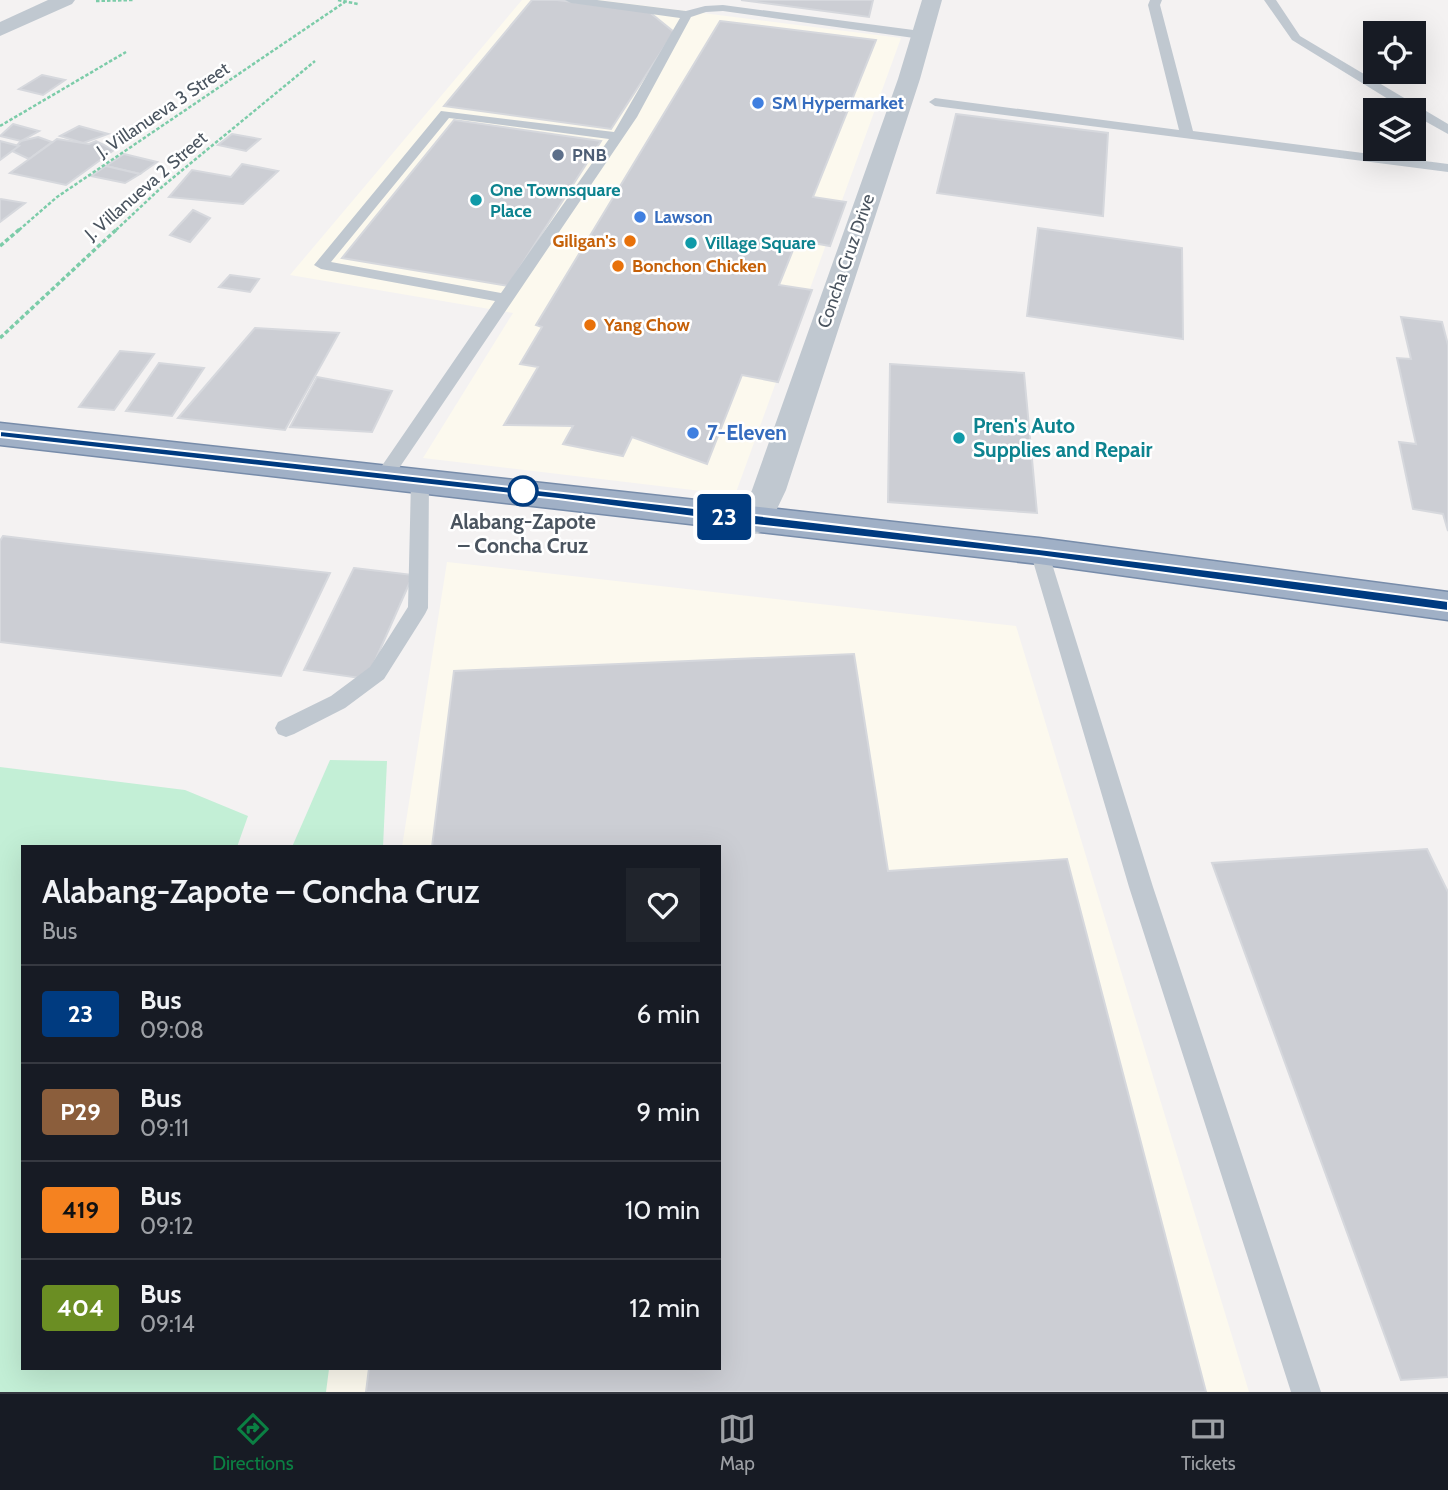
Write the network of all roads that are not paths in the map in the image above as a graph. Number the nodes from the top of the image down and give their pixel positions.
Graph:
1 (65, 0) edge
2 (571, 0) edge
3 (932, 0) edge
4 (1156, 0) edge
5 (1270, 0) edge
6 (687, 15) junction
7 (0, 30) edge
8 (921, 34) junction
9 (935, 102) dead end
10 (1448, 130) edge
11 (1187, 134) junction
12 (617, 136) junction
13 (1448, 168) edge
14 (504, 298) junction
15 (0, 434) edge
16 (383, 478) junction
17 (420, 481) junction
18 (755, 521) junction
19 (1039, 551) junction
20 (1448, 606) edge
21 (286, 727) dead end
22 (1306, 1392) edge

1 - 7 street
2 - 6 lane
3 - 8 street, Concha Cruz Drive
4 - 11 lane
5 - 10 lane
6 - 8 lane
6 - 12 lane
8 - 18 street, Concha Cruz Drive
9 - 11 lane
11 - 13 lane
12 - 14 lane
12 - 14 lane
14 - 16 lane
15 - 16 highway
16 - 17 highway
17 - 18 highway
17 - 21 lane
18 - 19 highway
19 - 20 highway
19 - 22 lane

